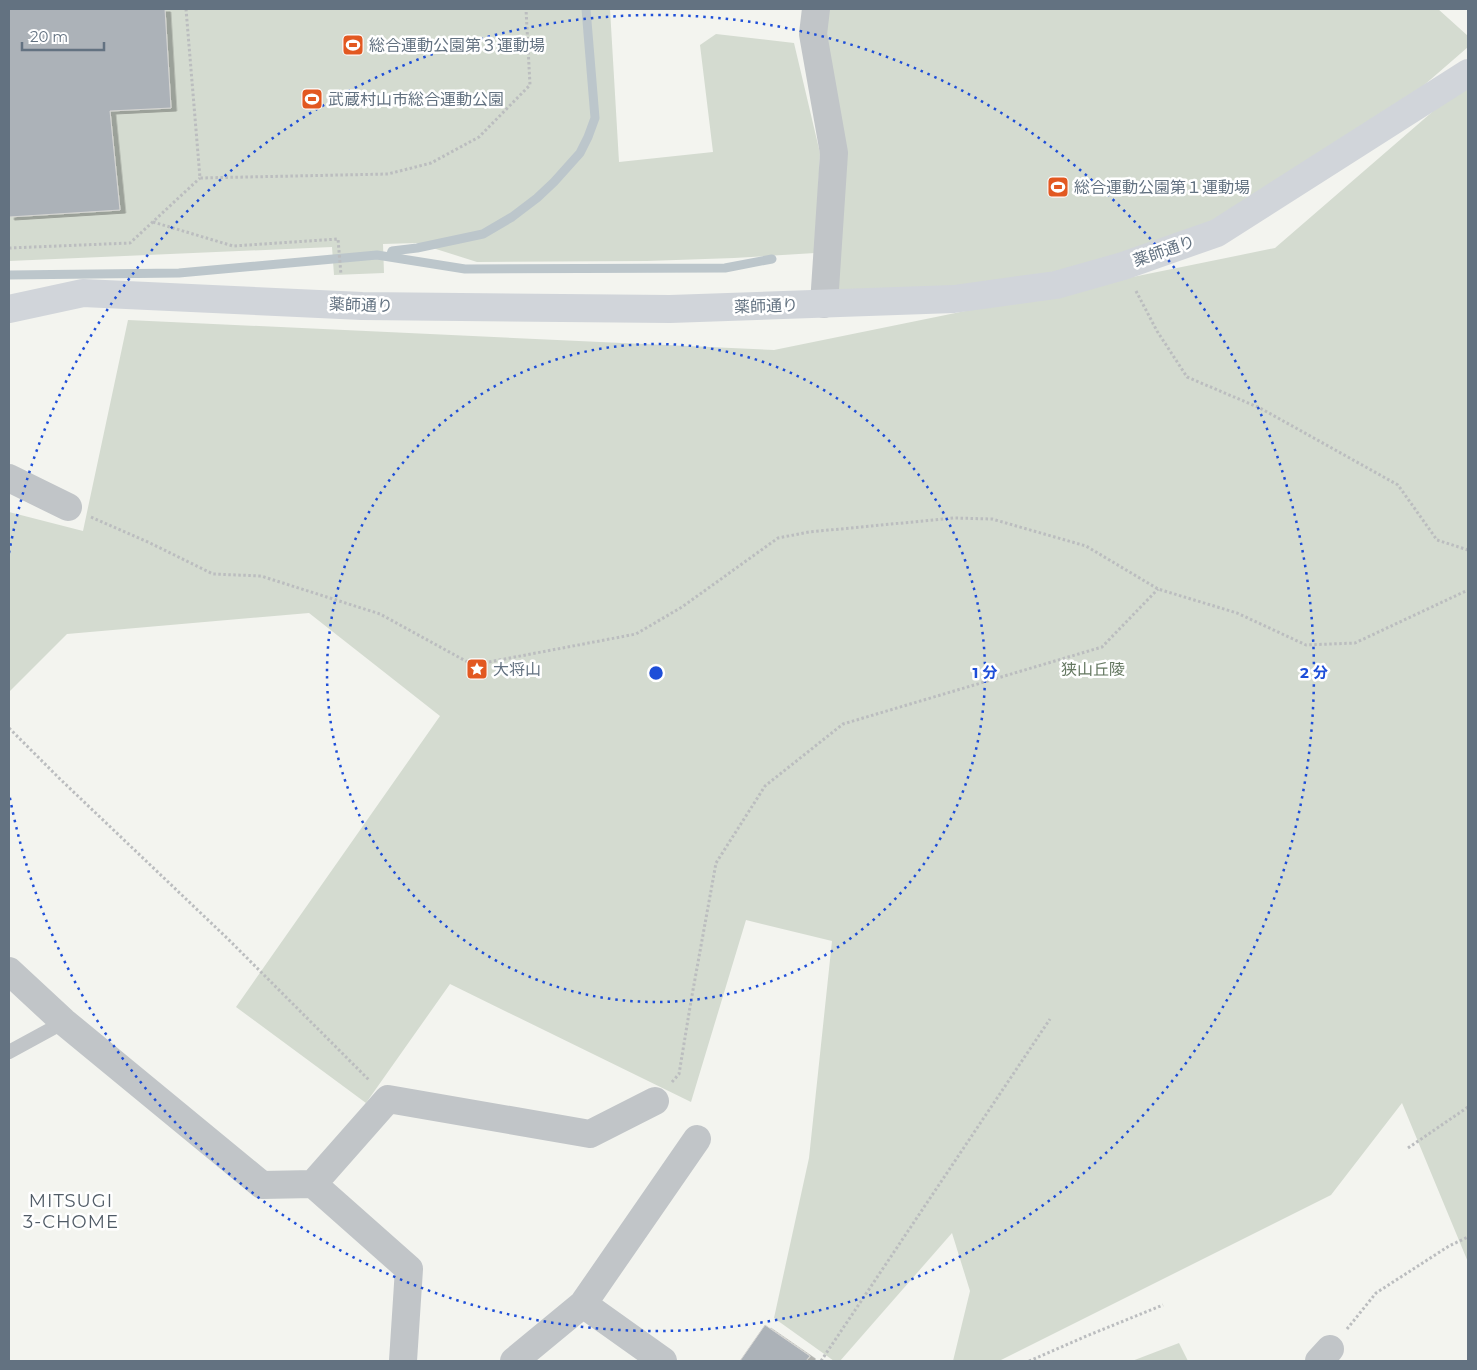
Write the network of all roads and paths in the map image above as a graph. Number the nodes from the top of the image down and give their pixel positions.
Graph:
1 (186, 9) edge
2 (526, 9) edge
3 (816, 9) edge
4 (1468, 73) edge
5 (200, 178) junction
6 (153, 222) junction
7 (9, 248) edge
8 (1122, 266) junction
9 (341, 275) dead end
10 (824, 304) junction
11 (9, 309) edge
12 (9, 478) edge
13 (68, 507) joint
14 (1468, 550) edge
15 (1158, 589) junction
16 (1468, 590) edge
17 (9, 728) edge
18 (9, 971) edge
19 (1050, 1019) dead end
20 (64, 1022) junction
21 (9, 1052) edge
22 (388, 1099) junction
23 (656, 1101) joint
24 (1468, 1108) edge
25 (697, 1140) dead end
26 (1408, 1148) dead end
27 (313, 1184) junction
28 (1468, 1237) edge
29 (583, 1304) junction
30 (1164, 1304) dead end
31 (1324, 1355) edge
32 (403, 1361) edge
33 (514, 1361) edge
34 (663, 1361) edge
35 (822, 1361) edge
36 (1029, 1361) edge

1 - 5 path
2 - 5 path
3 - 10 street
4 - 8 street, 薬師通り
5 - 6 path
6 - 7 path
6 - 9 path
8 - 10 street, 薬師通り
8 - 14 path
10 - 11 street, 薬師通り
12 - 13 street
13 - 15 path
15 - 16 path
15 - 23 path
17 - 22 path
18 - 20 street
19 - 35 path
20 - 21 lane
20 - 27 street
22 - 23 street
22 - 27 street
24 - 26 path
25 - 29 street
27 - 32 street
28 - 31 path
29 - 33 street
29 - 34 street
30 - 36 path

